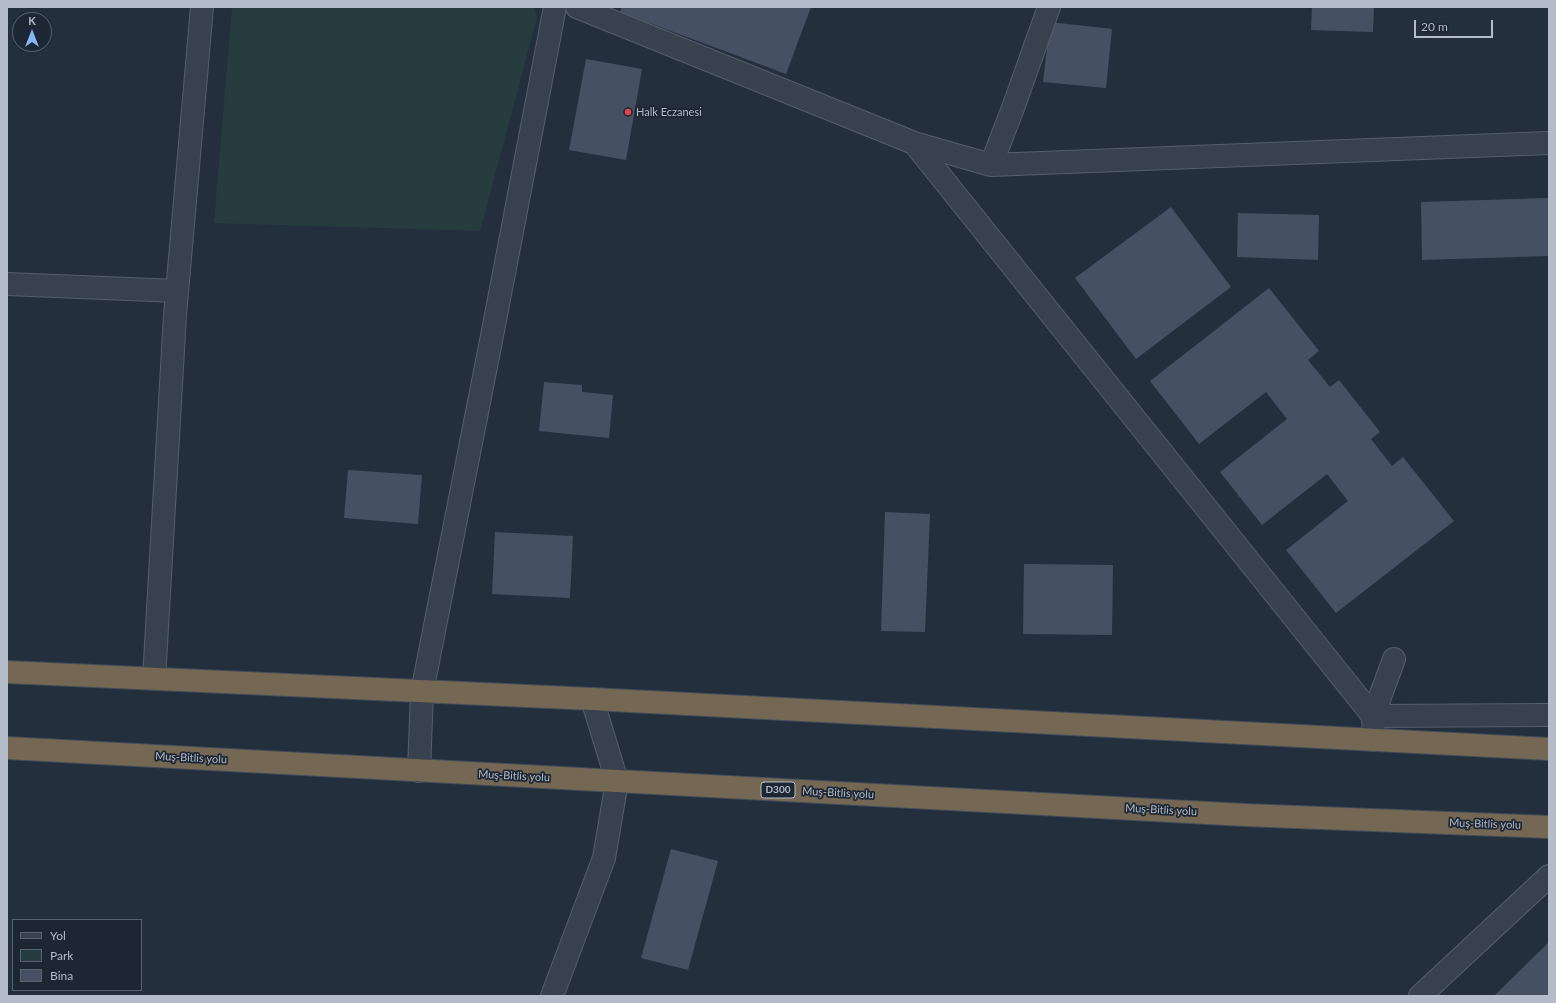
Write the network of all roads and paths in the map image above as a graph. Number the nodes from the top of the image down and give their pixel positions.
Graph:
1 (202, 7) edge
2 (555, 7) edge
3 (577, 7) edge
4 (1049, 7) edge
5 (914, 142) junction
6 (1549, 144) edge
7 (991, 165) junction
8 (7, 284) edge
9 (177, 291) junction
10 (1394, 659) dead end
11 (7, 672) edge
12 (154, 679) junction
13 (422, 692) junction
14 (592, 699) junction
15 (1549, 715) edge
16 (1373, 716) junction
17 (1374, 740) junction
18 (7, 748) edge
19 (1549, 749) edge
20 (419, 771) junction
21 (617, 781) junction
22 (1549, 827) edge
23 (1549, 876) edge
24 (552, 996) edge
25 (1420, 996) edge

1 - 9 street
2 - 13 street
3 - 5 street
4 - 7 street
5 - 7 street
5 - 16 street
6 - 7 street
8 - 9 street
9 - 12 street
10 - 16 street
11 - 12 highway
12 - 13 highway
13 - 14 highway
13 - 20 street
14 - 17 highway
14 - 21 street
15 - 16 street
16 - 17 street
17 - 19 highway
18 - 20 highway, Muş-Bitlis yolu / D300
20 - 21 highway, Muş-Bitlis yolu / D300
21 - 22 highway, Muş-Bitlis yolu / D300
21 - 24 street
23 - 25 street

